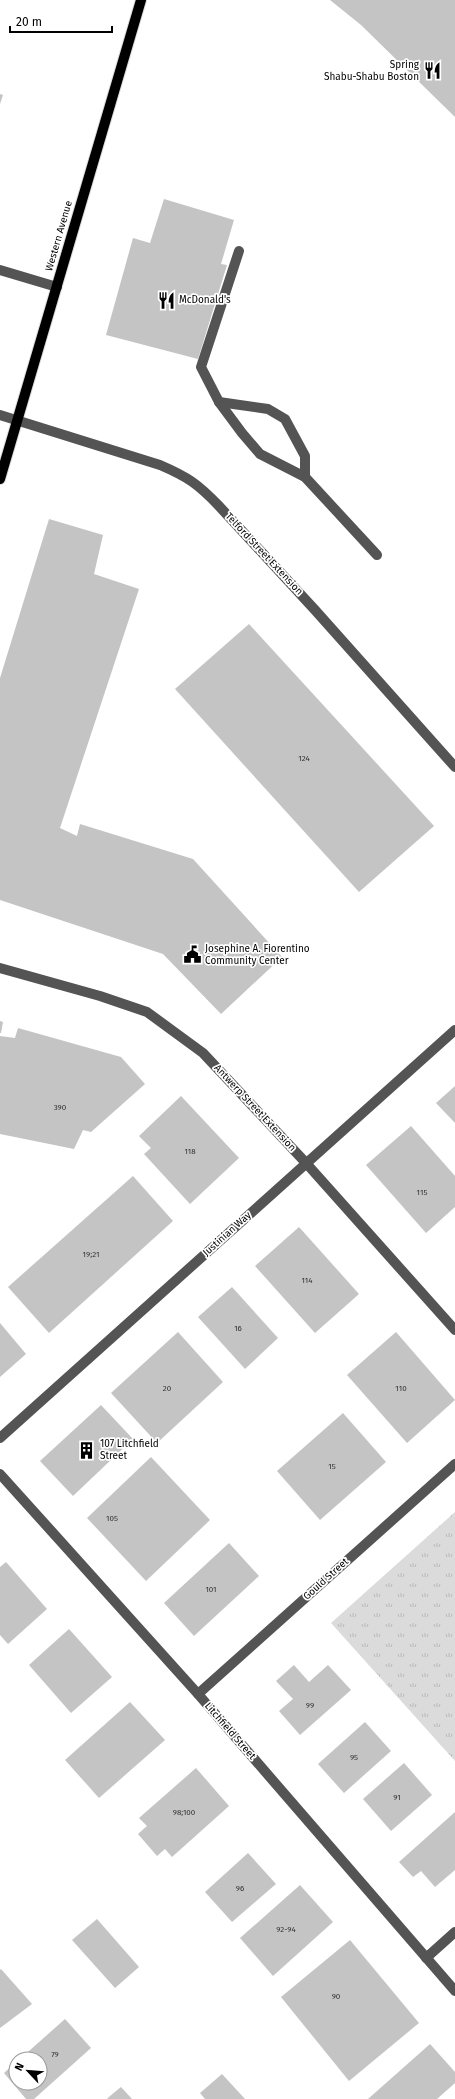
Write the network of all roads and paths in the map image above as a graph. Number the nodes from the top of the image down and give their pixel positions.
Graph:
1 (141, 0) edge
2 (239, 251) dead end
3 (0, 270) edge
4 (57, 287) junction
5 (219, 402) junction
6 (0, 415) edge
7 (18, 421) junction
8 (305, 477) junction
9 (0, 479) edge
10 (377, 555) dead end
11 (455, 767) edge
12 (0, 968) edge
13 (455, 1030) edge
14 (306, 1163) junction
15 (455, 1330) edge
16 (0, 1438) edge
17 (455, 1464) edge
18 (0, 1474) edge
19 (198, 1694) junction
20 (455, 1932) edge
21 (426, 1958) junction
22 (455, 1991) edge

1 - 4 main road, Western Avenue
2 - 5 street
3 - 4 street
4 - 7 main road, Western Avenue
5 - 8 street
5 - 8 street
6 - 7 street, Telford Street Extension
7 - 9 main road, Western Avenue
7 - 11 street, Telford Street Extension
8 - 10 street
12 - 14 street, Antwerp Street Extension
13 - 14 street, Justinian Way
14 - 15 street, Antwerp Street Extension
14 - 16 street, Justinian Way
17 - 19 street, Gould Street
18 - 19 street, Litchfield Street
19 - 21 street, Litchfield Street
20 - 21 street
21 - 22 street, Litchfield Street

